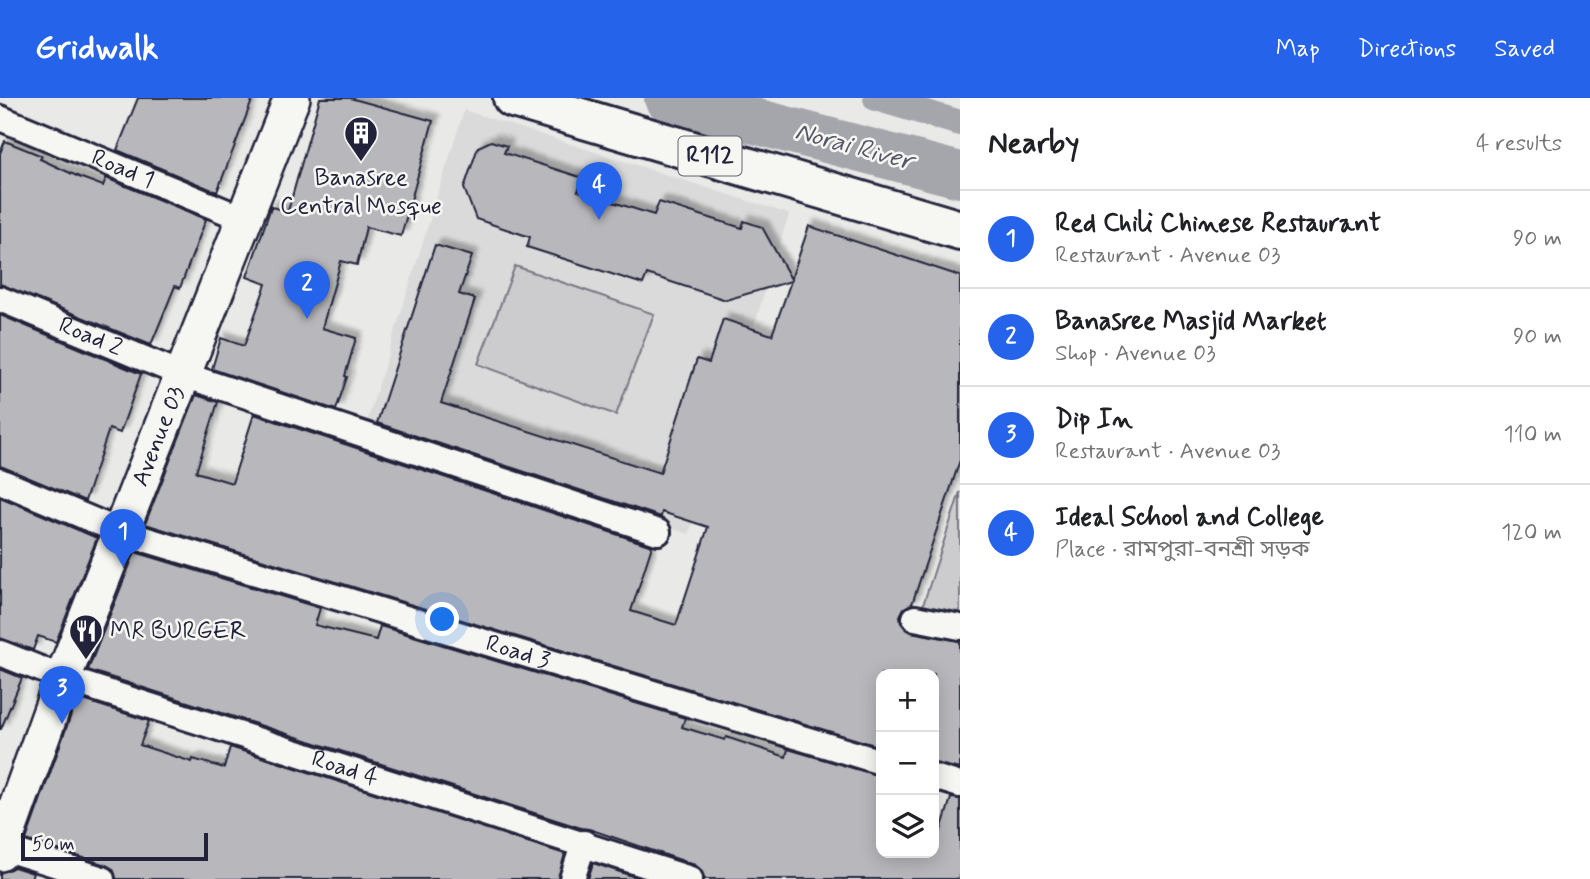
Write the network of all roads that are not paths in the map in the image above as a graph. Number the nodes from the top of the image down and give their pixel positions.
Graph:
1 (292, 98) edge
2 (513, 98) edge
3 (584, 98) edge
4 (0, 118) edge
5 (908, 215) junction
6 (244, 219) junction
7 (960, 230) edge
8 (0, 299) edge
9 (181, 373) junction
10 (0, 481) edge
11 (121, 532) junction
12 (658, 532) dead end
13 (915, 618) dead end
14 (960, 628) edge
15 (0, 653) edge
16 (63, 678) junction
17 (876, 760) edge
18 (939, 779) edge
19 (960, 785) edge
20 (584, 843) junction
21 (1, 849) edge
22 (102, 879) edge
23 (572, 879) edge
24 (690, 879) edge

1 - 6 street, Avenue 03
2 - 5 main road, R112
3 - 5 main road, R112
4 - 6 street, Road 1
5 - 7 main road, R112
6 - 9 street, Avenue 03
8 - 9 street, Road 2
9 - 11 street, Avenue 03
9 - 12 street, Road 2
10 - 11 street, Road 3
11 - 16 street, Avenue 03
11 - 17 street, Road 3
13 - 14 street
15 - 16 street, Road 4
16 - 20 street, Road 4
16 - 21 street, Avenue 03
18 - 19 street
20 - 23 street
20 - 24 street, Road 4
21 - 22 street

